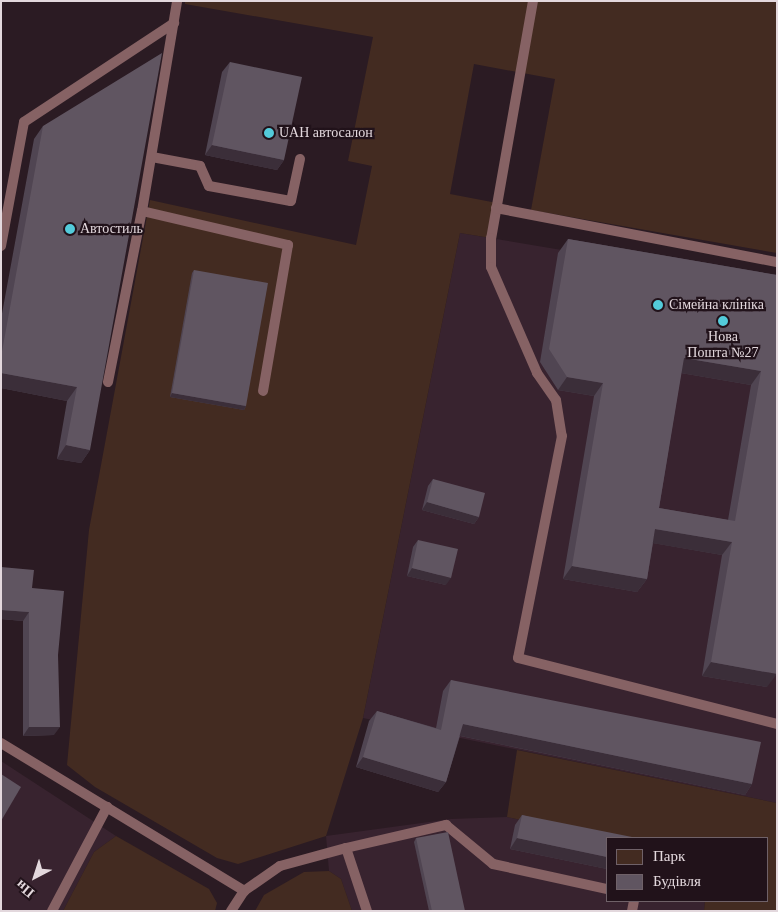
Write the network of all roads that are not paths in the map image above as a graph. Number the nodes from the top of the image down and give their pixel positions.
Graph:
1 (177, 1) edge
2 (533, 1) edge
3 (174, 23) junction
4 (152, 157) junction
5 (300, 160) dead end
6 (496, 208) junction
7 (142, 211) junction
8 (1, 246) edge
9 (777, 262) edge
10 (108, 382) edge
11 (264, 391) dead end
12 (777, 724) edge
13 (1, 742) edge
14 (107, 807) junction
15 (346, 848) junction
16 (606, 890) edge
17 (244, 891) junction
18 (52, 911) edge
19 (232, 911) edge
20 (367, 911) edge

1 - 3 lane
2 - 6 lane
3 - 4 lane
3 - 8 lane
4 - 5 lane
4 - 7 lane
6 - 9 lane
6 - 12 lane
7 - 10 lane
7 - 11 lane
13 - 14 lane
14 - 17 lane
14 - 18 lane
15 - 16 lane
15 - 17 lane
15 - 20 lane
17 - 19 lane

